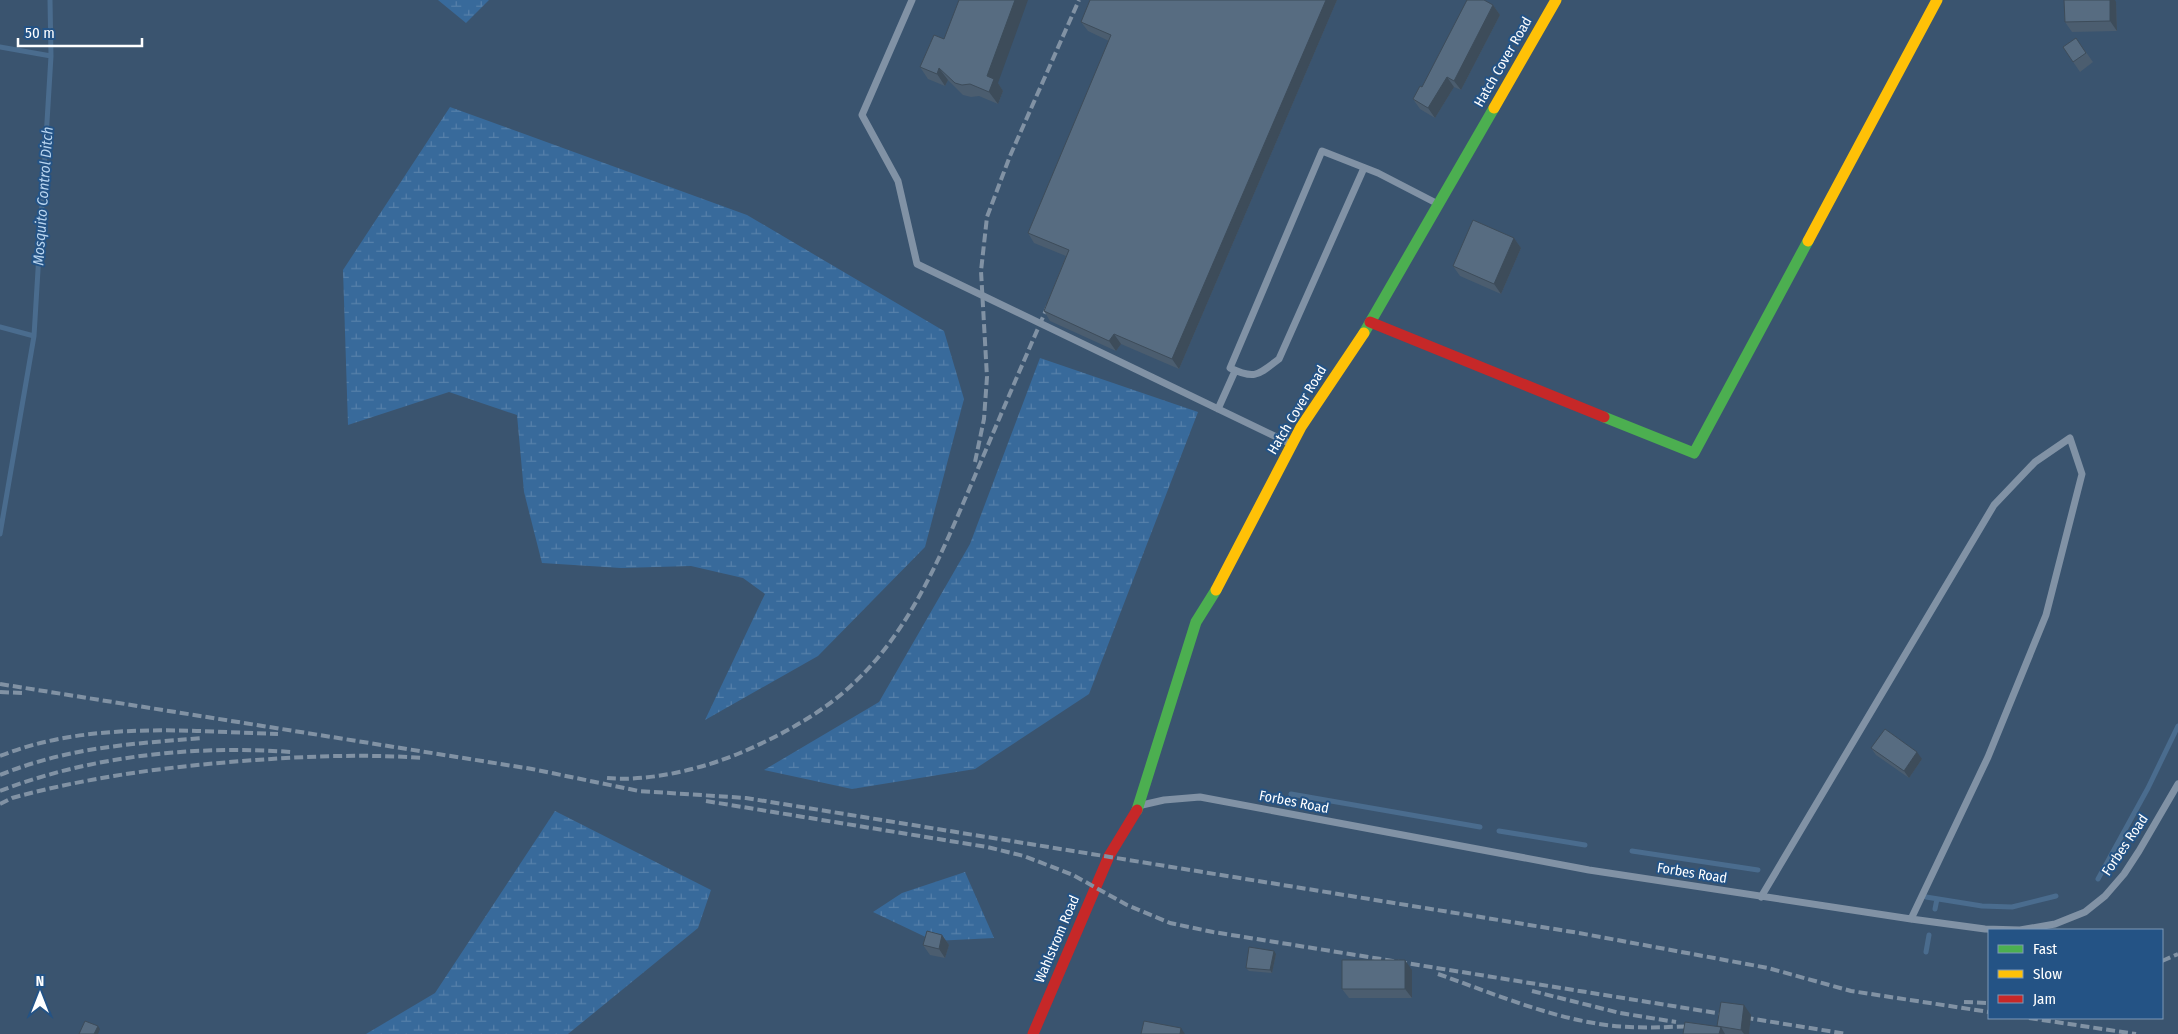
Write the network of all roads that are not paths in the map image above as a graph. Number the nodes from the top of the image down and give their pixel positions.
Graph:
1 (912, 0) edge
2 (1556, 0) edge
3 (1937, 0) edge
4 (1364, 168) junction
5 (1438, 204) junction
6 (1370, 322) junction
7 (1236, 371) junction
8 (1218, 409) junction
9 (1292, 444) junction
10 (2178, 784) edge
11 (1139, 806) junction
12 (1109, 856) joint
13 (1761, 897) junction
14 (1911, 919) junction
15 (1988, 929) edge
16 (2026, 929) edge
17 (1033, 1034) edge

1 - 8 lane
2 - 5 street, Hatch Cover Road
3 - 6 street
4 - 5 lane
4 - 7 lane
4 - 7 lane
5 - 6 street, Hatch Cover Road
6 - 9 street, Hatch Cover Road
7 - 8 lane
8 - 9 lane
9 - 11 street, Hatch Cover Road
10 - 16 lane, Forbes Road
11 - 12 street, Hatch Cover Road
11 - 13 lane, Forbes Road
12 - 17 street, Wahlstrom Road
13 - 14 lane, Forbes Road
13 - 14 lane
14 - 15 lane, Forbes Road

